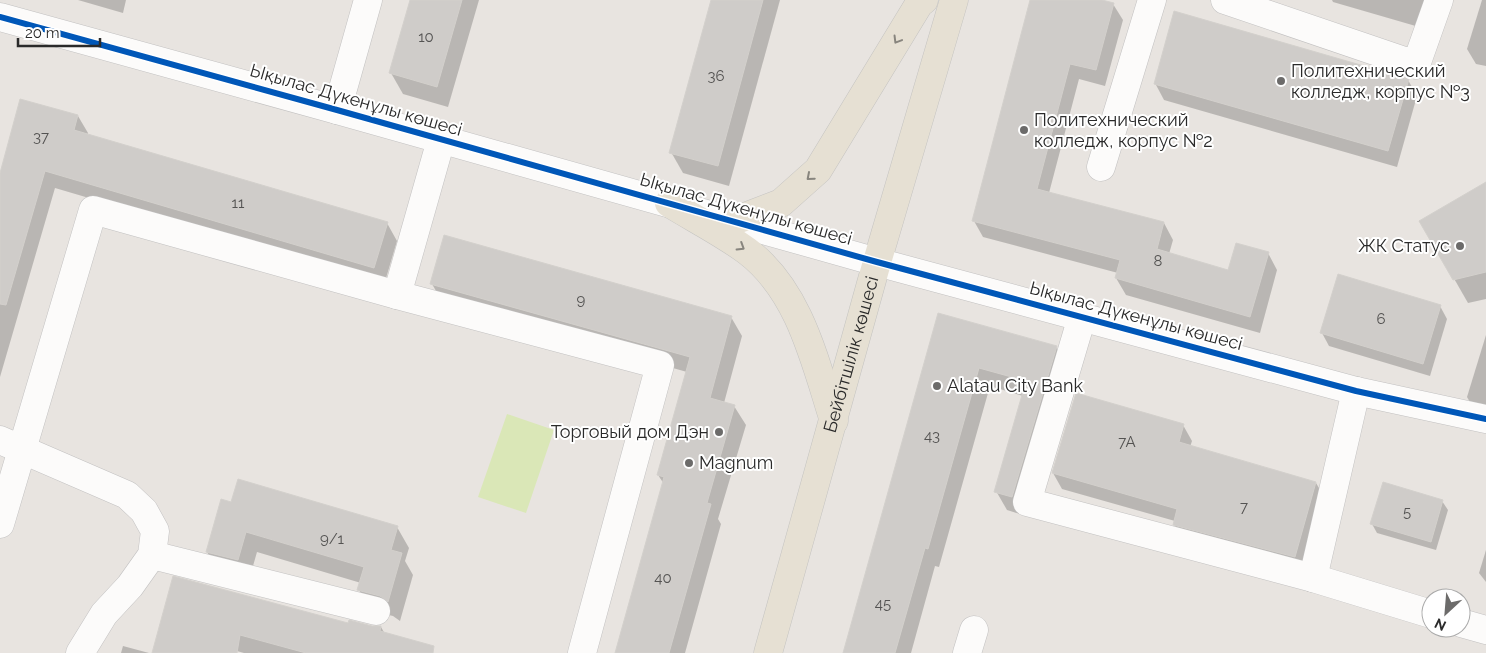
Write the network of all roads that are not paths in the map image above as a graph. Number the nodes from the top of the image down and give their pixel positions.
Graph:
1 (368, 0) edge
2 (924, 0) edge
3 (954, 0) edge
4 (1152, 0) edge
5 (1225, 0) edge
6 (1439, 0) edge
7 (0, 17) edge
8 (336, 110) junction
9 (441, 140) junction
10 (1101, 167) dead end
11 (669, 203) junction
12 (734, 221) junction
13 (877, 262) junction
14 (397, 295) junction
15 (1082, 317) junction
16 (1356, 390) junction
17 (1486, 419) edge
18 (834, 421) junction
19 (11, 444) edge
20 (0, 524) edge
21 (152, 555) junction
22 (1313, 578) junction
23 (376, 611) dead end
24 (1421, 611) edge
25 (1471, 626) edge
26 (1486, 630) edge
27 (80, 653) edge
28 (582, 653) edge
29 (768, 653) edge

1 - 8 street
2 -> 12 main road
3 - 13 main road, Бейбітшілік көшесі
4 - 10 street
5 - 6 street
7 - 8 street, Ықылас Дүкенұлы көшесі
8 - 9 street, Ықылас Дүкенұлы көшесі
9 - 11 street, Ықылас Дүкенұлы көшесі
9 - 14 street
11 - 12 street, Ықылас Дүкенұлы көшесі
11 -> 18 main road
12 - 13 street, Ықылас Дүкенұлы көшесі
13 - 15 street, Ықылас Дүкенұлы көшесі
13 - 18 main road, Бейбітшілік көшесі
14 - 19 street
14 - 28 street
15 - 16 street, Ықылас Дүкенұлы көшесі
15 - 22 street
16 - 17 street, Ықылас Дүкенұлы көшесі
16 - 22 street
18 - 29 main road, Бейбітшілік көшесі
19 - 20 street
19 - 21 street
21 - 23 street
21 - 27 street
22 - 24 street
25 - 26 street

